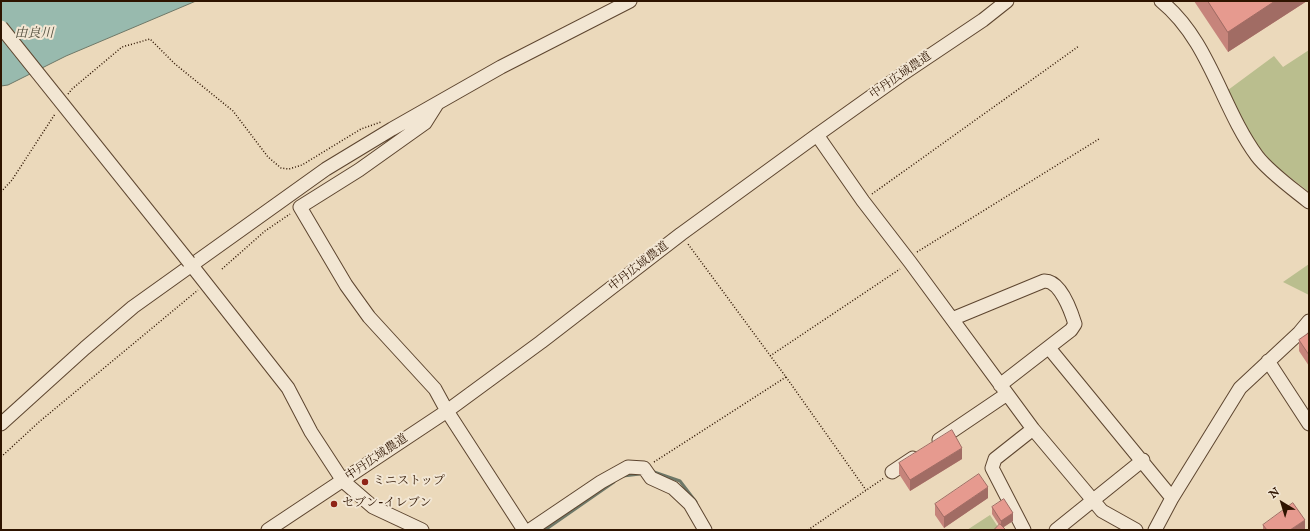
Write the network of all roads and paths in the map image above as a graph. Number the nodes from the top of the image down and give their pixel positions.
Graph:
1 (630, 1) edge
2 (1007, 1) edge
3 (1161, 1) edge
4 (1, 27) edge
5 (1079, 46) dead end
6 (68, 95) dead end
7 (438, 102) junction
8 (59, 108) dead end
9 (382, 121) dead end
10 (817, 135) junction
11 (1099, 139) dead end
12 (1, 192) edge
13 (863, 201) junction
14 (1309, 202) edge
15 (300, 207) junction
16 (681, 234) junction
17 (908, 260) junction
18 (191, 264) junction
19 (222, 269) dead end
20 (207, 283) junction
21 (952, 320) junction
22 (1309, 321) edge
23 (1049, 348) junction
24 (770, 356) junction
25 (1268, 361) junction
26 (786, 377) junction
27 (1003, 389) junction
28 (447, 411) junction
29 (1, 424) edge
30 (1309, 424) edge
31 (1034, 429) junction
32 (1, 457) edge
33 (1143, 460) junction
34 (644, 468) junction
35 (892, 472) joint
36 (343, 481) junction
37 (866, 490) junction
38 (1172, 498) junction
39 (1092, 501) junction
40 (268, 530) edge
41 (422, 530) edge
42 (524, 530) edge
43 (530, 530) edge
44 (705, 530) edge
45 (808, 530) edge
46 (1024, 530) edge
47 (1056, 530) edge
48 (1136, 530) edge
49 (1154, 530) edge

1 - 7 street
2 - 10 street, 中丹広域農道
3 - 14 street
4 - 18 street, bridge
5 - 13 path
6 - 9 path
7 - 15 street
7 - 18 street
8 - 12 path
10 - 13 street
10 - 16 street, 中丹広域農道
11 - 17 path
13 - 17 street
15 - 19 path
15 - 28 street
16 - 24 path
16 - 28 street, 中丹広域農道
17 - 21 street
17 - 24 path
18 - 20 street
18 - 29 street
20 - 32 path
20 - 36 street
21 - 23 street
21 - 27 street
22 - 25 street
23 - 27 street
23 - 33 street
24 - 26 path
25 - 30 street
25 - 38 street
26 - 34 path
26 - 37 path
27 - 31 street
27 - 35 street
28 - 36 street, 中丹広域農道
28 - 42 street
31 - 39 street
31 - 46 street
33 - 38 street
33 - 39 street
34 - 43 street
34 - 44 street
35 - 37 path
36 - 40 street, 中丹広域農道
36 - 41 street
37 - 45 path
38 - 49 street
39 - 47 street
39 - 48 street

